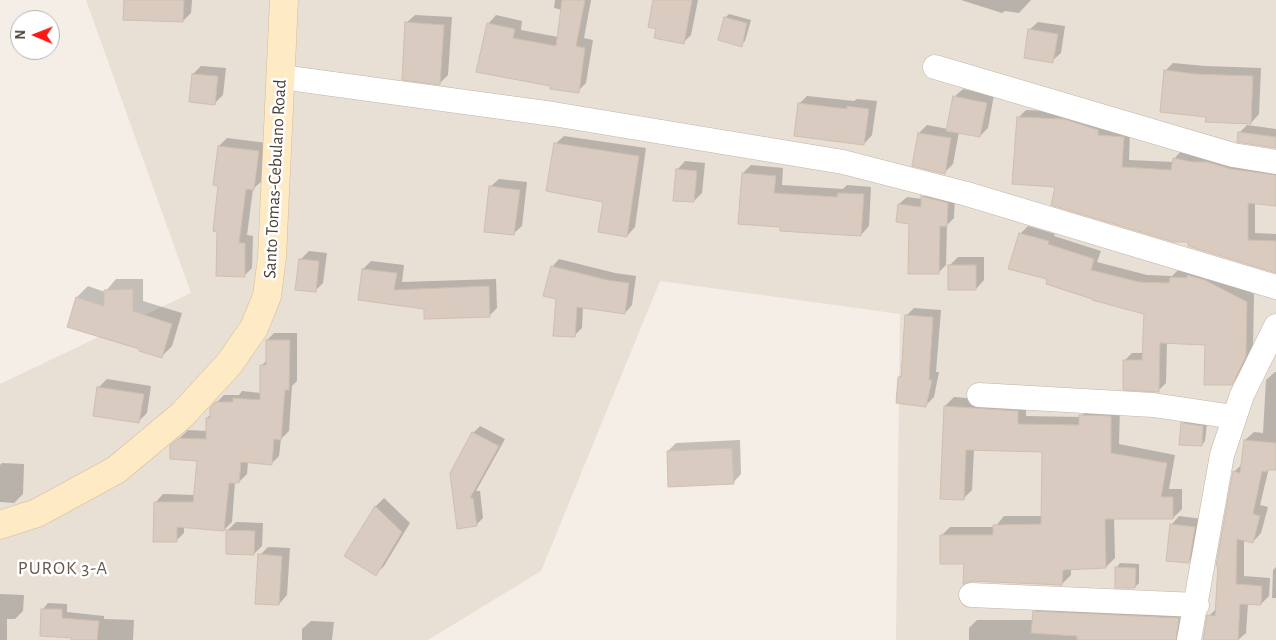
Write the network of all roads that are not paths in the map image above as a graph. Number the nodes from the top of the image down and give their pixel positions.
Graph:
1 (284, 0) edge
2 (935, 67) dead end
3 (281, 76) junction
4 (1276, 162) edge
5 (1276, 287) edge
6 (1276, 326) edge
7 (979, 395) dead end
8 (1234, 417) junction
9 (0, 526) edge
10 (972, 595) dead end
11 (1197, 606) junction
12 (1189, 640) edge

1 - 3 street, Santo Tomas-Cebulano Road
2 - 4 street
3 - 5 street
3 - 9 street, Santo Tomas-Cebulano Road
6 - 8 street
7 - 8 street
8 - 11 street
10 - 11 street
11 - 12 street

